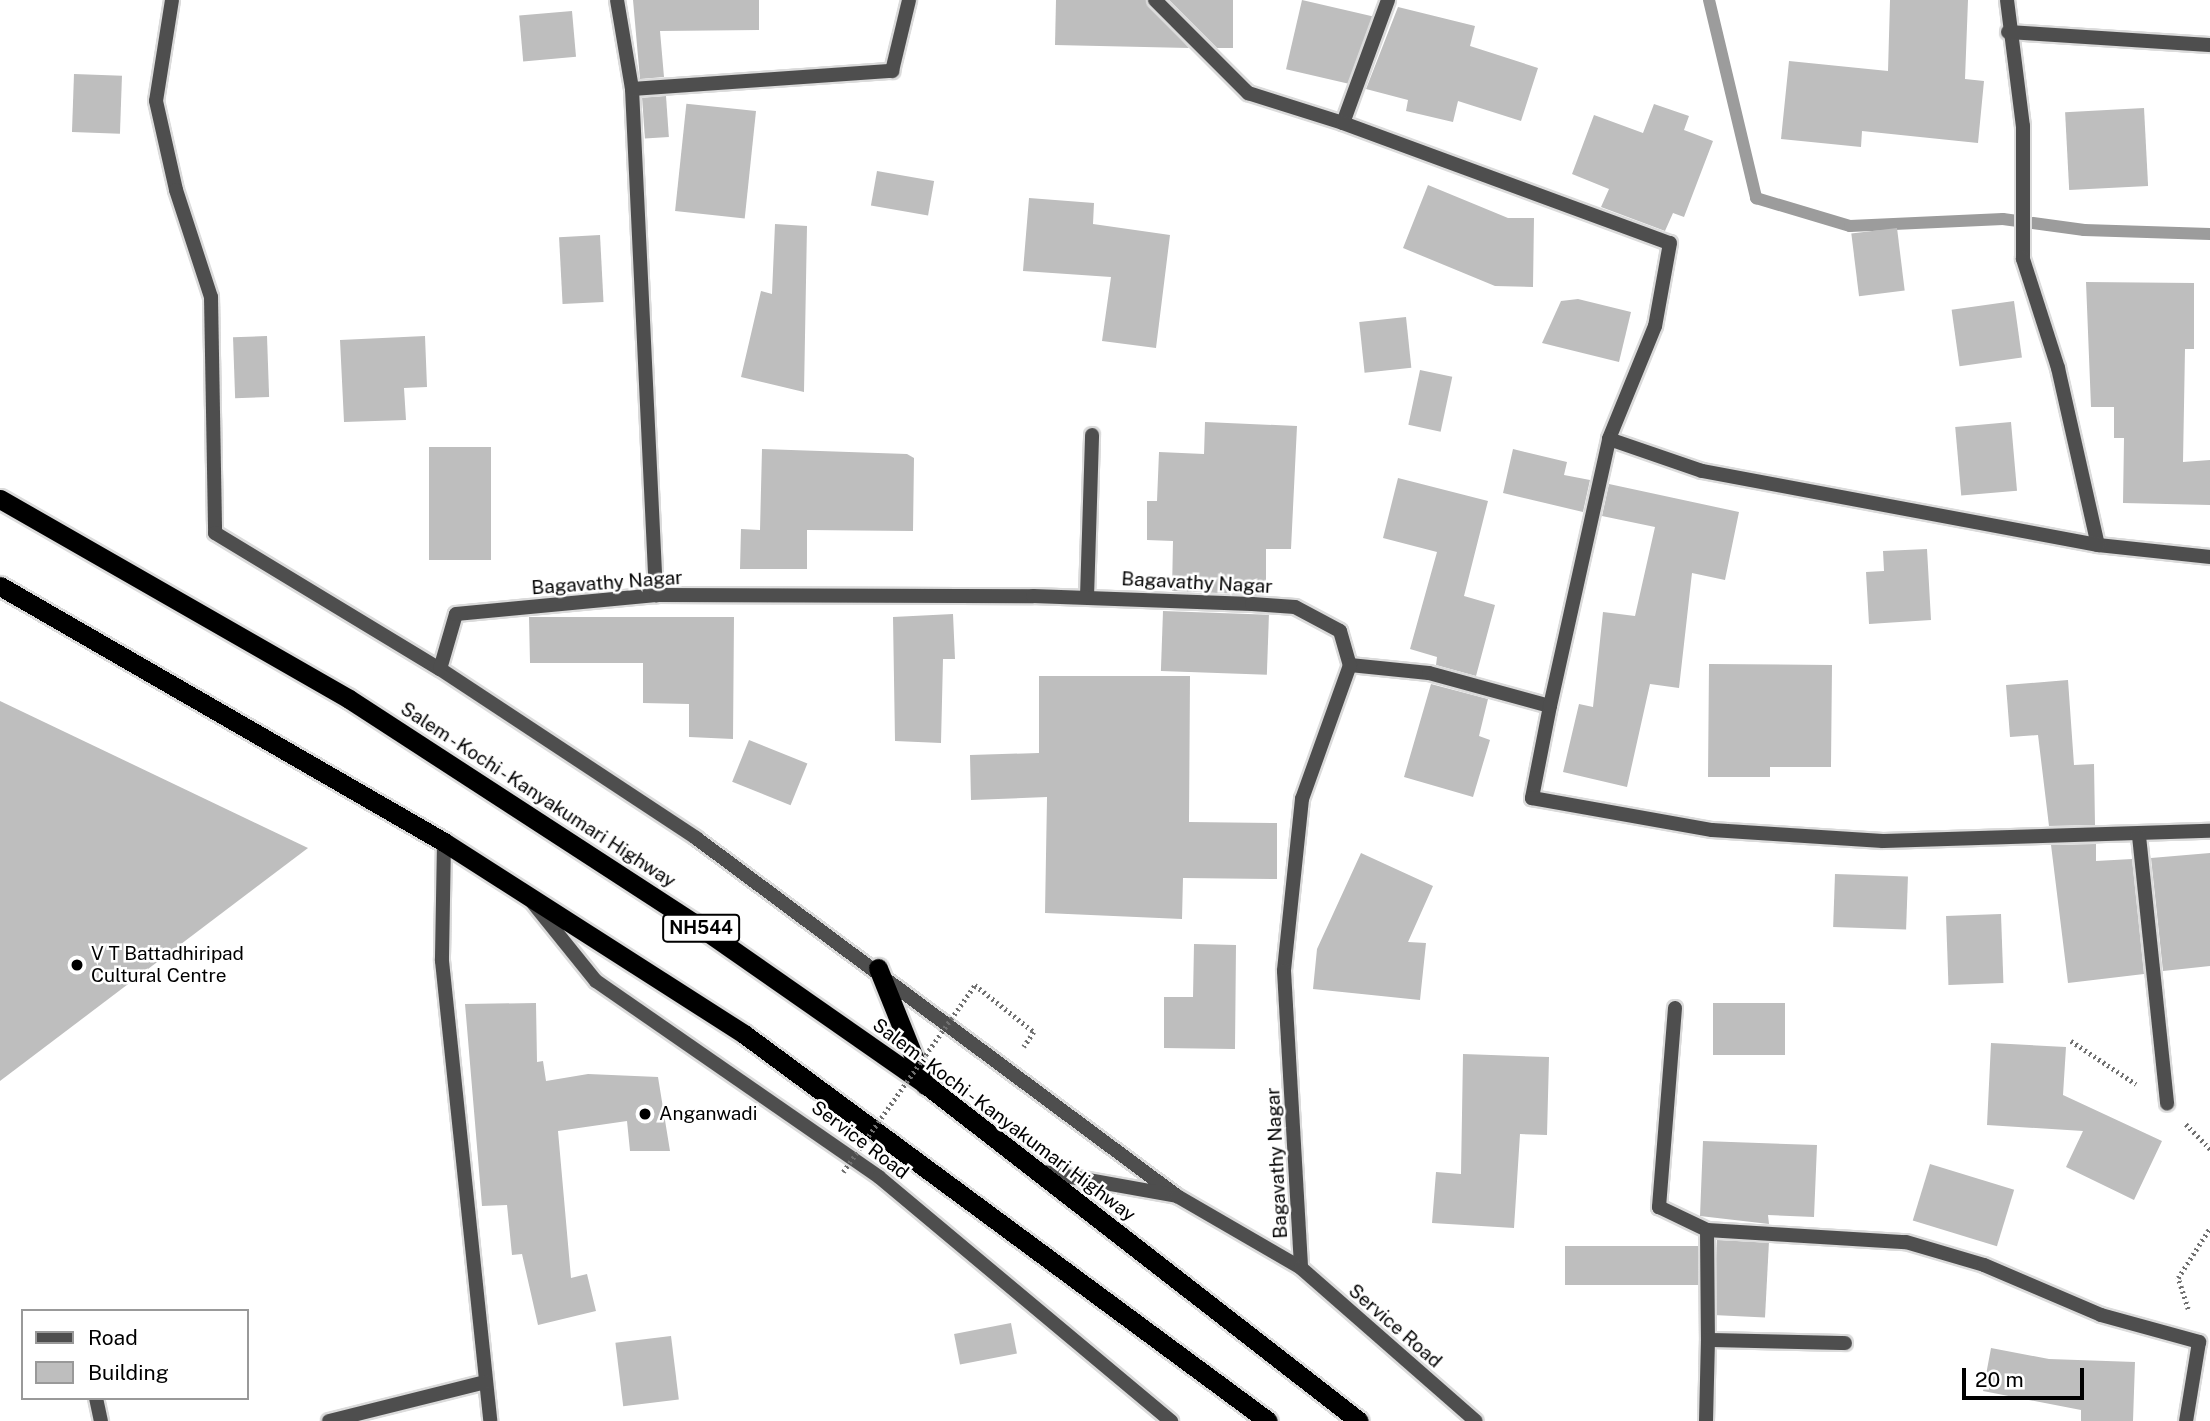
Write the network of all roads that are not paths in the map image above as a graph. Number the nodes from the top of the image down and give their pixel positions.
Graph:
1 (172, 0) edge
2 (617, 0) edge
3 (909, 0) edge
4 (1155, 0) edge
5 (1388, 0) edge
6 (2007, 0) edge
7 (2008, 32) junction
8 (2210, 45) edge
9 (632, 89) junction
10 (1343, 123) junction
11 (1092, 435) dead end
12 (1609, 439) junction
13 (0, 499) edge
14 (2098, 545) junction
15 (2210, 557) edge
16 (0, 586) edge
17 (656, 595) junction
18 (1087, 597) junction
19 (1350, 665) junction
20 (440, 669) junction
21 (1550, 706) junction
22 (2210, 831) edge
23 (2139, 836) junction
24 (444, 842) junction
25 (526, 895) junction
26 (878, 968) junction
27 (1675, 1008) dead end
28 (925, 1085) junction
29 (2167, 1104) dead end
30 (1038, 1171) junction
31 (1177, 1196) junction
32 (1707, 1230) junction
33 (1301, 1268) junction
34 (1708, 1340) junction
35 (1845, 1343) dead end
36 (485, 1382) junction
37 (96, 1400) edge
38 (101, 1421) edge
39 (329, 1421) edge
40 (489, 1421) edge
41 (1171, 1421) edge
42 (1268, 1421) edge
43 (1359, 1421) edge
44 (1476, 1421) edge
45 (1706, 1421) edge
46 (2186, 1421) edge

1 - 20 street, Service Road
2 - 9 street
3 - 9 street
4 - 10 street
5 - 10 street
6 - 7 street
7 - 8 street
7 - 14 street
9 - 17 street
10 - 12 street
11 - 18 street
12 - 14 street
12 - 21 street
13 - 28 highway, Salem - Kochi - Kanyakumari Highway / NH544
14 - 15 street
16 - 24 highway
17 - 18 street, Bagavathy Nagar
17 - 20 street, Bagavathy Nagar
18 - 19 street, Bagavathy Nagar
19 - 21 street
19 - 33 street, Bagavathy Nagar
20 - 26 street, Service Road
21 - 23 street
22 - 23 street
23 - 29 street
24 - 25 highway
24 - 36 street
25 - 41 street, Service Road
25 - 42 highway
26 - 28 highway
26 - 31 street, Service Road
27 - 32 street
28 - 30 highway, Salem - Kochi - Kanyakumari Highway / NH544
30 - 31 street
30 - 43 highway, Salem - Kochi - Kanyakumari Highway / NH544
31 - 33 street, Service Road
32 - 34 street
32 - 46 street
33 - 44 street, Service Road
34 - 35 street
34 - 45 street
36 - 39 street
36 - 40 street
37 - 38 street

